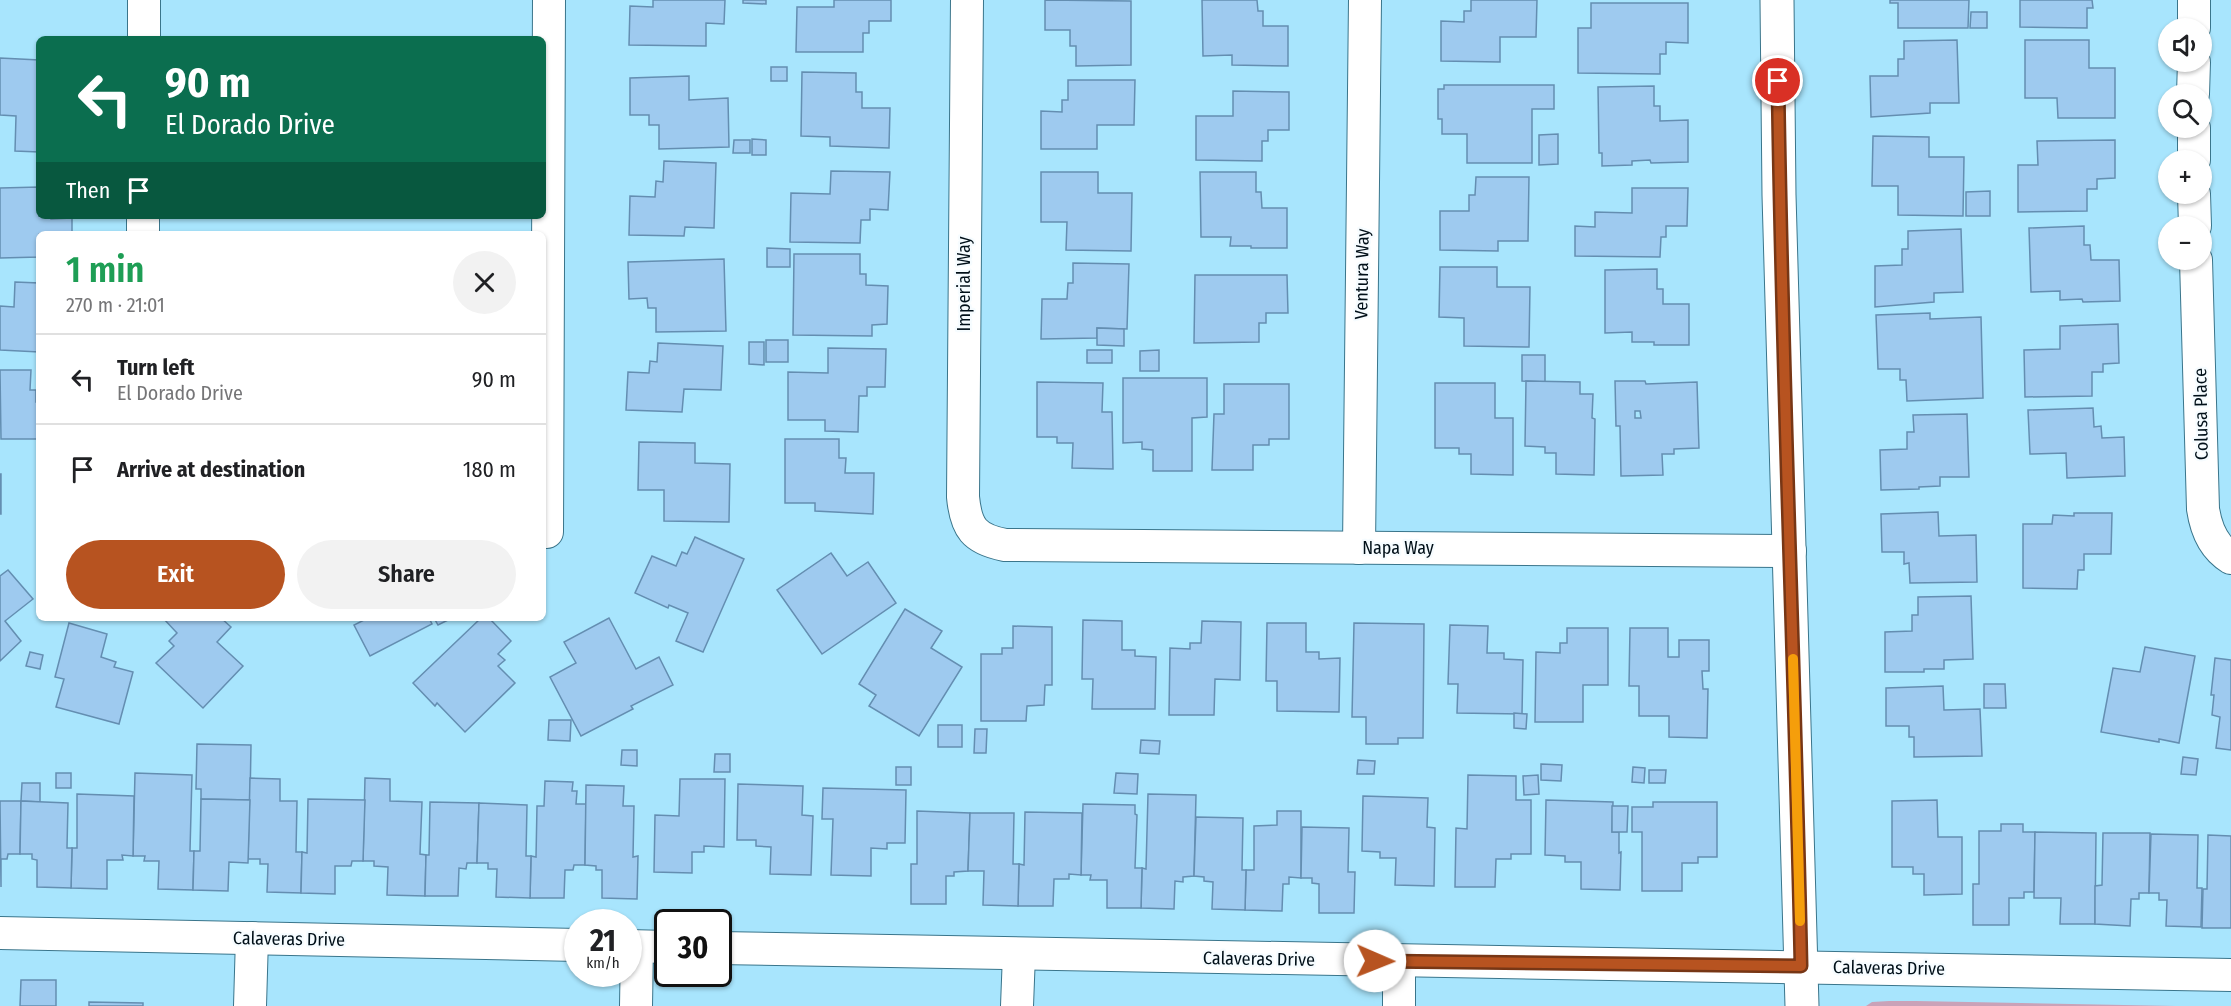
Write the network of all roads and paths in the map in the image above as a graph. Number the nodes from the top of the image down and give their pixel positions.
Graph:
1 (144, 0) edge
2 (549, 0) edge
3 (967, 0) edge
4 (1365, 0) edge
5 (1777, 0) edge
6 (2194, 0) edge
7 (2194, 18) edge
8 (144, 36) edge
9 (2196, 270) edge
10 (547, 532) dead end
11 (1005, 544) joint
12 (1359, 548) junction
13 (1790, 551) junction
14 (2231, 558) edge
15 (0, 933) edge
16 (252, 938) junction
17 (564, 945) edge
18 (732, 948) edge
19 (1019, 954) junction
20 (1399, 961) junction
21 (1801, 966) junction
22 (2231, 975) edge
23 (635, 987) edge
24 (250, 1006) edge
25 (636, 1006) edge
26 (1017, 1006) edge
27 (1399, 1006) edge
28 (1802, 1006) edge

1 - 8 street
2 - 10 street
3 - 11 street, Imperial Way
4 - 12 street, Ventura Way
5 - 13 street
6 - 7 street
9 - 14 street, Colusa Place
11 - 12 street, Napa Way
12 - 13 street, Napa Way
13 - 21 street
15 - 16 street, Calaveras Drive
16 - 17 street, Calaveras Drive
16 - 24 street
18 - 19 street, Calaveras Drive
19 - 20 street, Calaveras Drive
19 - 26 street
20 - 21 street, Calaveras Drive
20 - 27 street
21 - 22 street, Calaveras Drive
21 - 28 street
23 - 25 street

